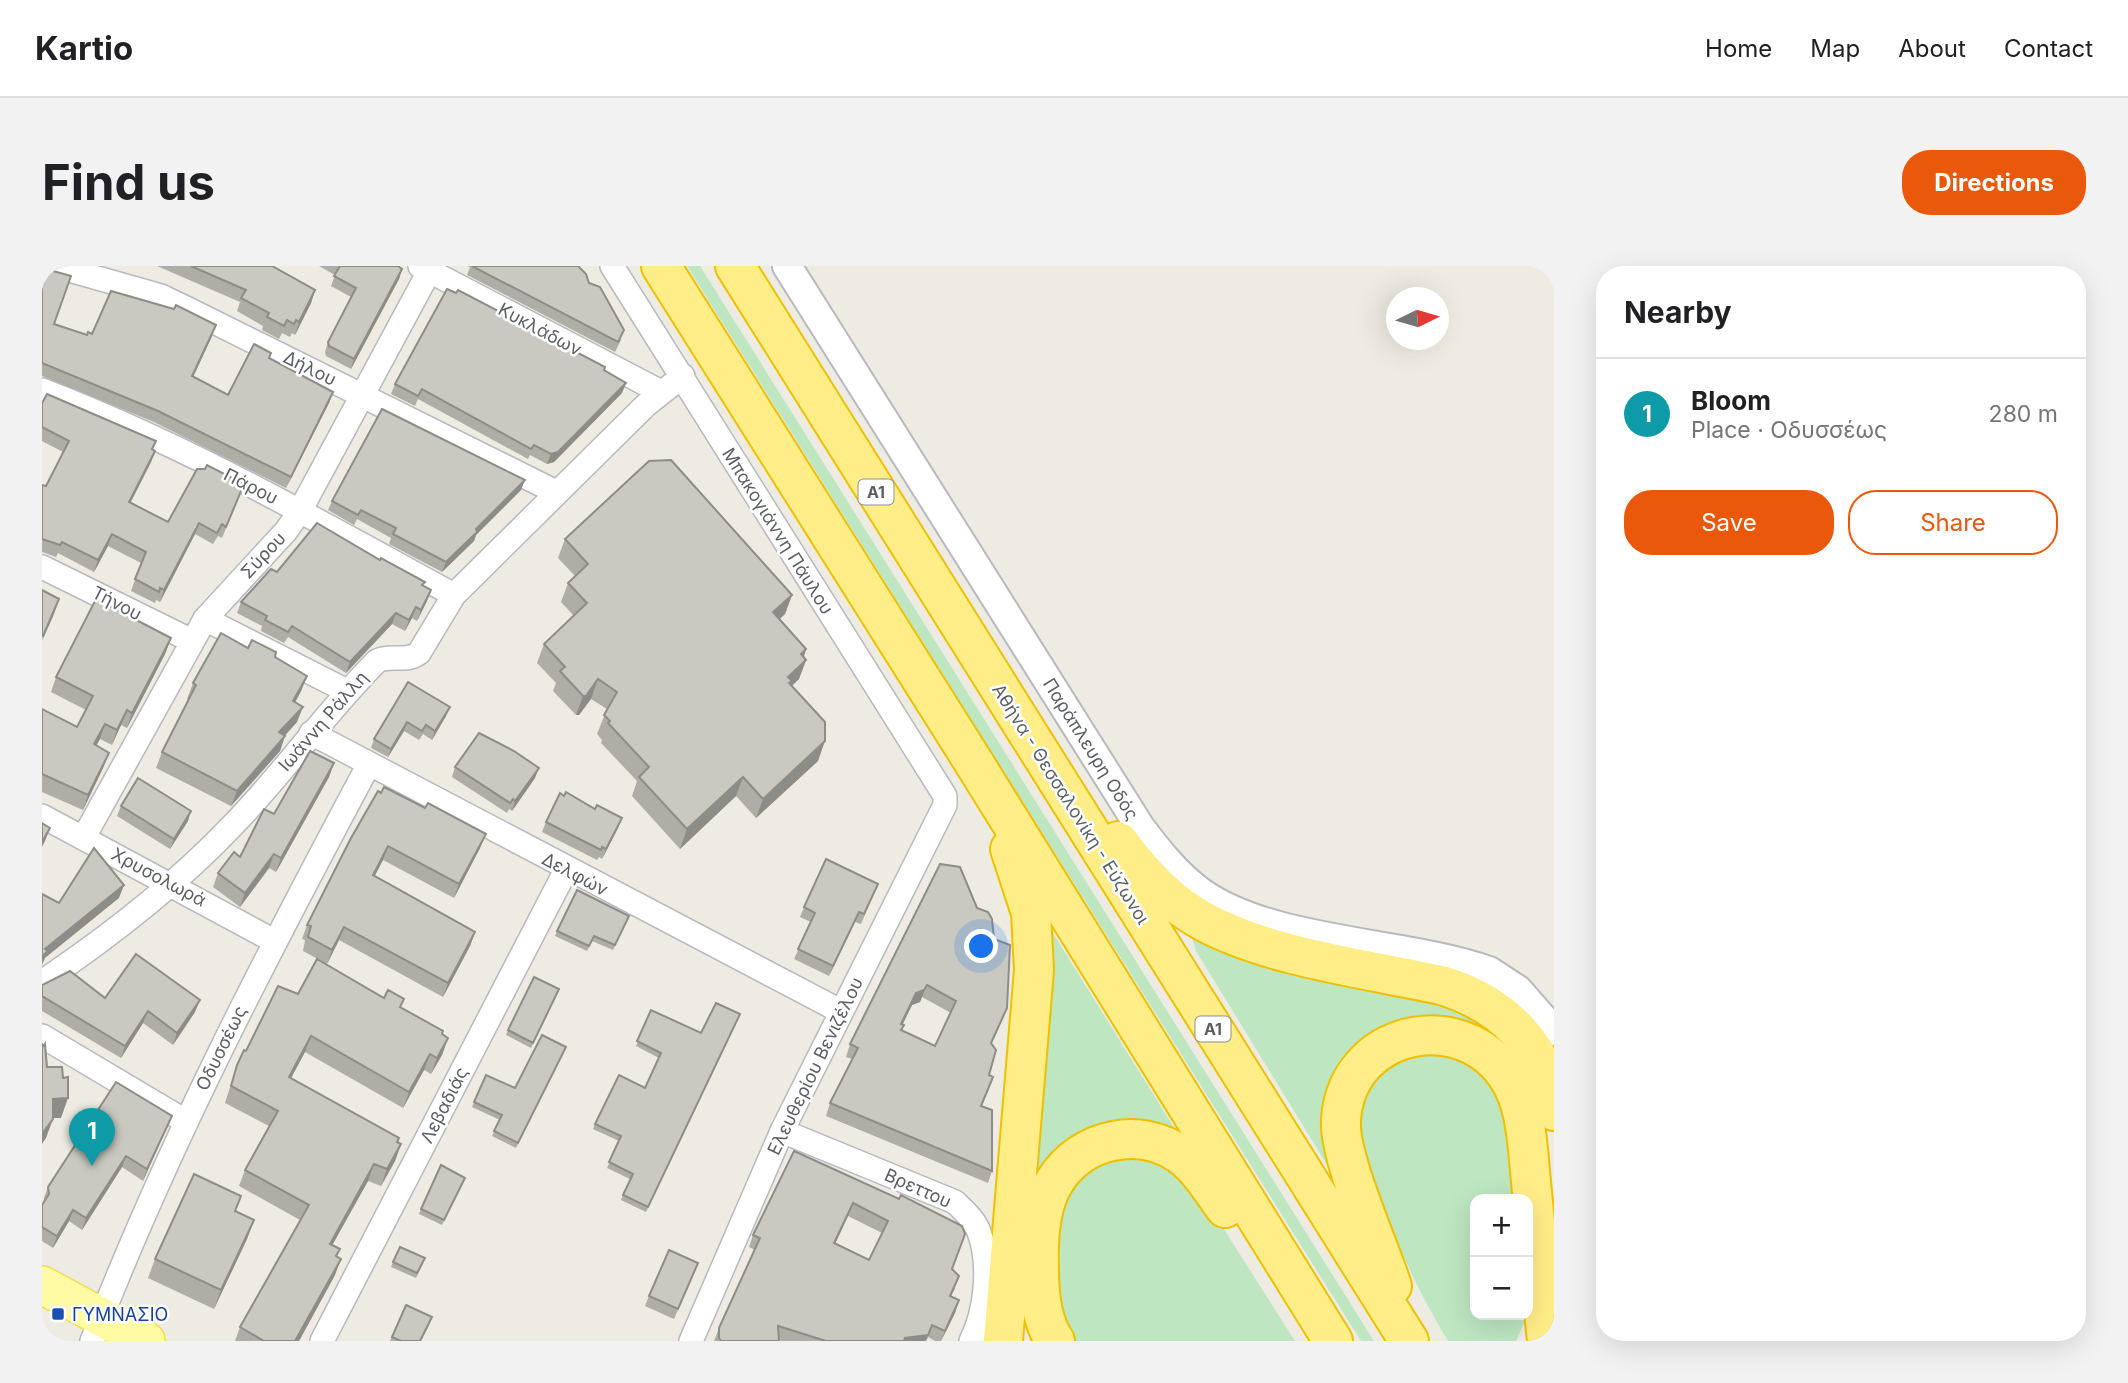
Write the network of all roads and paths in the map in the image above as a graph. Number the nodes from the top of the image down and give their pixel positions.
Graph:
1 (55, 266) edge
2 (612, 266) edge
3 (661, 266) edge
4 (735, 266) edge
5 (787, 266) edge
6 (427, 268) edge
7 (683, 376) junction
8 (42, 390) edge
9 (661, 392) junction
10 (363, 393) junction
11 (556, 492) junction
12 (300, 511) junction
13 (42, 567) edge
14 (454, 595) junction
15 (205, 619) junction
16 (192, 641) junction
17 (347, 691) junction
18 (1017, 718) junction
19 (311, 733) junction
20 (369, 764) junction
21 (976, 766) junction
22 (944, 796) joint
23 (42, 816) edge
24 (84, 837) junction
25 (566, 870) junction
26 (173, 884) junction
27 (274, 941) junction
28 (42, 982) edge
29 (840, 1011) junction
30 (1554, 1031) edge
31 (42, 1036) edge
32 (1554, 1111) edge
33 (185, 1121) junction
34 (782, 1131) junction
35 (1296, 1282) junction
36 (42, 1285) edge
37 (1543, 1300) junction
38 (96, 1329) edge
39 (993, 1337) edge
40 (146, 1341) edge
41 (322, 1341) edge
42 (691, 1341) edge
43 (1055, 1341) edge
44 (1333, 1341) edge
45 (1410, 1341) edge
46 (1534, 1341) edge
47 (1547, 1341) edge

1 - 10 street, Δήλου
2 - 7 street, Μπακογιάννη Πάυλου
3 - 21 highway
4 - 18 highway, Αθήνα - Θεσσαλονίκη - Εύζωνοι / Α1
5 - 30 street, Παράπλευρη Οδός
6 - 9 street, Κυκλάδων
6 - 10 street, Σύρου
7 - 9 street, Ιωάννη Ράλλη
7 - 22 street, Μπακογιάννη Πάυλου
8 - 12 street, Πάρου
9 - 11 street, Ιωάννη Ράλλη
10 - 11 street, Δήλου
10 - 12 street, Σύρου
11 - 14 street, Ιωάννη Ράλλη
12 - 14 street, Πάρου
12 - 15 street, Σύρου
13 - 16 street, Τήνου
14 - 17 street, Ιωάννη Ράλλη
15 - 16 street, Σύρου
15 - 17 street
16 - 24 street, Σύρου
17 - 19 street, Ιωάννη Ράλλη
18 - 32 highway
18 - 45 highway, Αθήνα - Θεσσαλονίκη - Εύζωνοι / Α1
19 - 20 street, Δελφών
19 - 26 street, Ιωάννη Ράλλη
20 - 25 street, Δελφών
20 - 27 street, Οδυσσέως
21 - 35 highway
21 - 39 highway
22 - 29 street, Ελευθερίου Βενιζέλου
23 - 24 street, Χρυσολωρά
24 - 26 street, Χρυσολωρά
25 - 29 street, Δελφών
25 - 41 street, Λεβαδιάς
26 - 27 street, Χρυσολωρά
26 - 28 street, Ιωάννη Ράλλη
27 - 33 street, Οδυσσέως
29 - 34 street, Ελευθερίου Βενιζέλου
31 - 33 street
33 - 38 street, Οδυσσέως
34 - 39 street, Βρεττου
34 - 42 street, Ελευθερίου Βενιζέλου
35 - 43 highway
35 - 44 highway
36 - 38 main road
37 - 45 highway
37 - 46 highway
37 - 47 highway
38 - 40 main road

